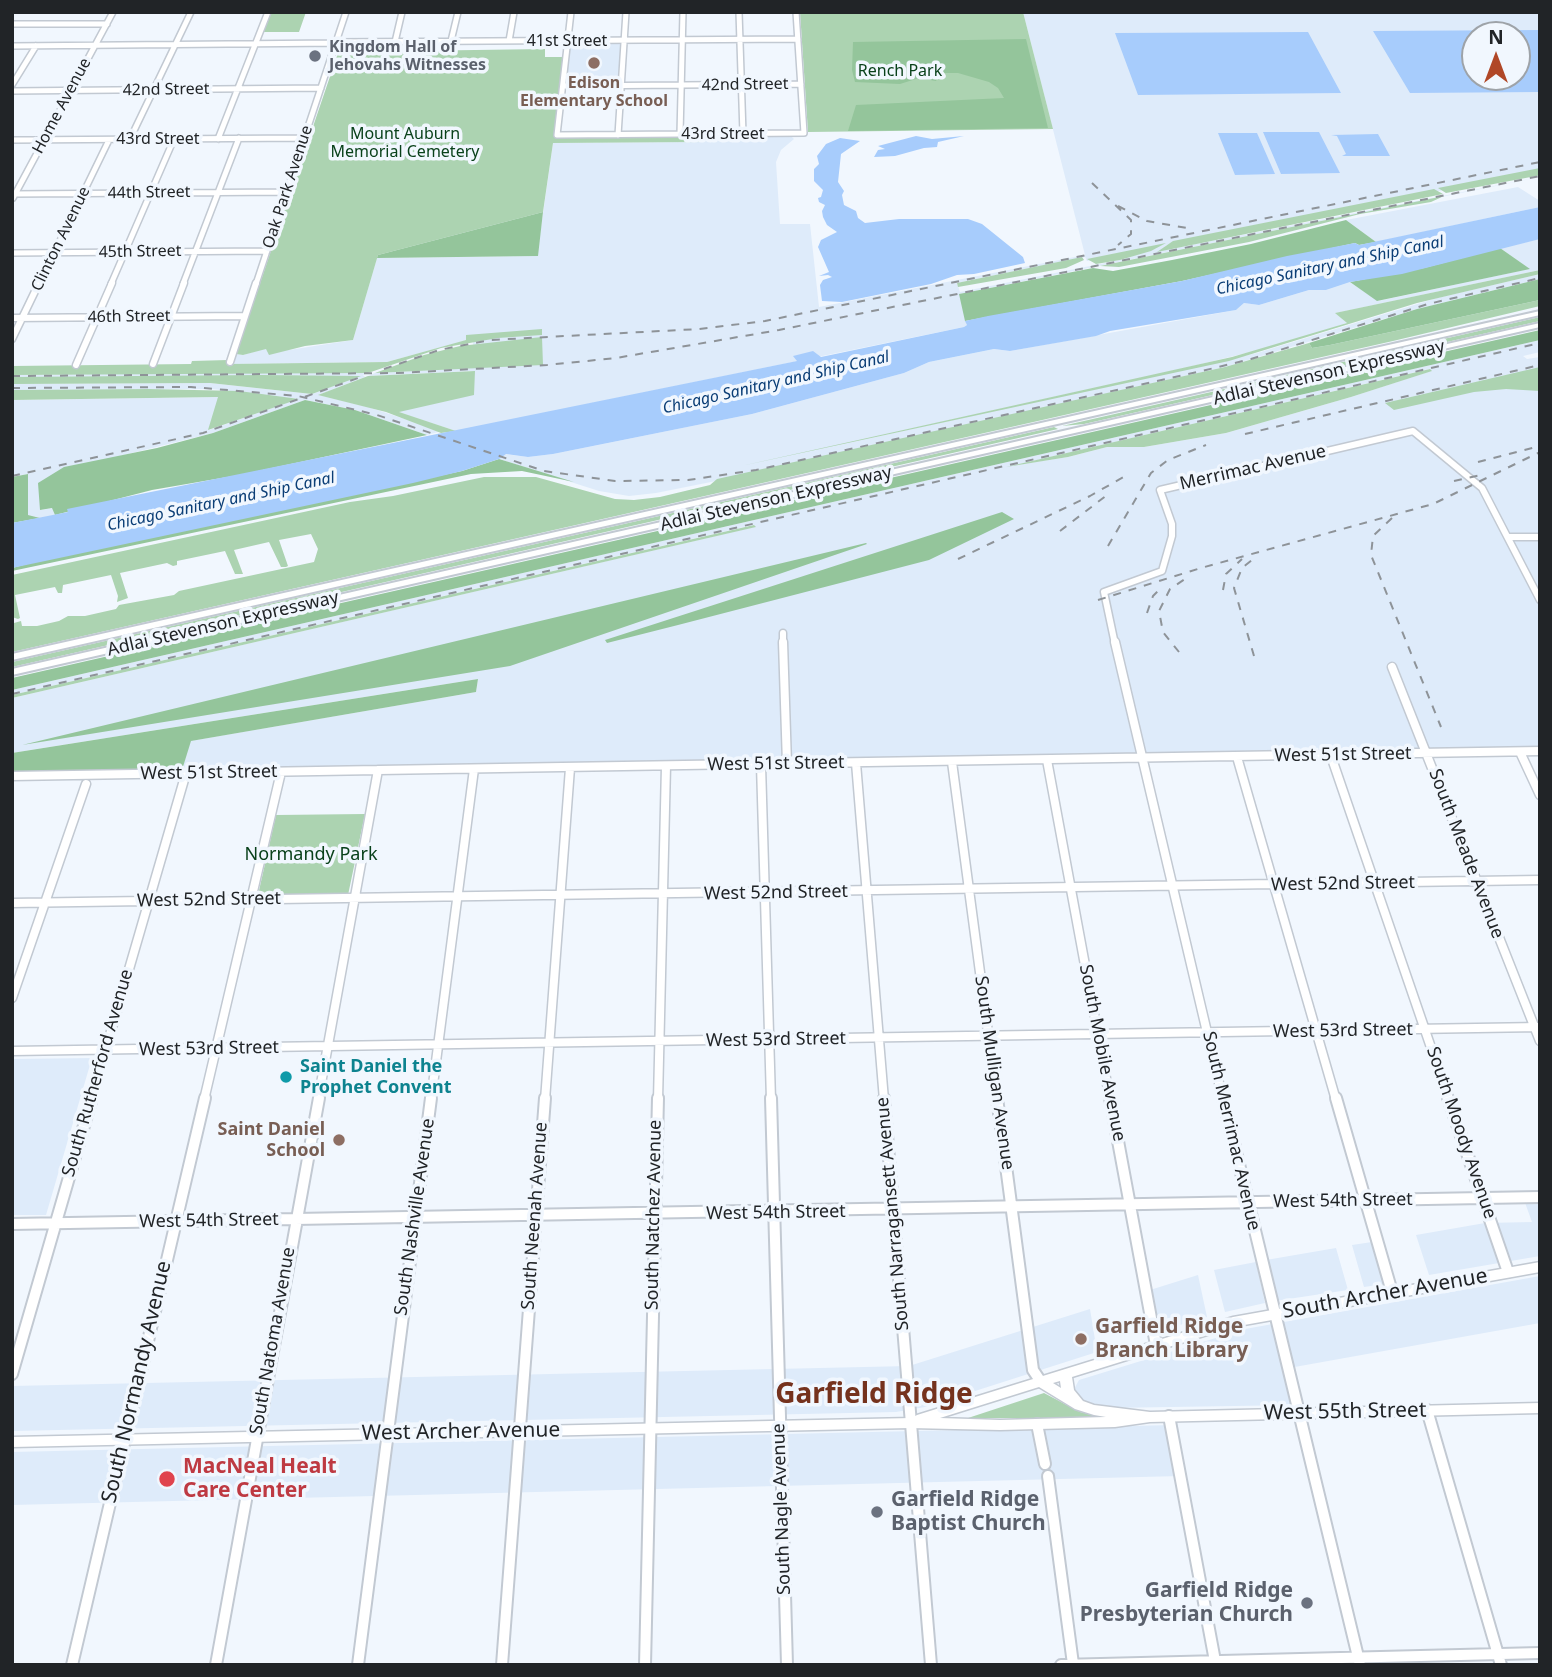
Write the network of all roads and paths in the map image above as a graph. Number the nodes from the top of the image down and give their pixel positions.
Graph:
1 (113, 12) edge
2 (191, 12) edge
3 (268, 12) edge
4 (346, 12) edge
5 (402, 12) edge
6 (458, 12) edge
7 (514, 12) edge
8 (571, 12) edge
9 (626, 12) edge
10 (683, 12) edge
11 (739, 12) edge
12 (796, 12) edge
13 (12, 24) edge
14 (107, 24) junction
15 (798, 39) junction
16 (682, 40) junction
17 (740, 40) junction
18 (451, 41) junction
19 (509, 41) junction
20 (568, 41) junction
21 (624, 41) junction
22 (336, 42) junction
23 (394, 42) junction
24 (176, 44) junction
25 (256, 44) junction
26 (95, 45) junction
27 (12, 46) edge
28 (36, 46) junction
29 (801, 84) junction
30 (12, 85) edge
31 (681, 85) junction
32 (741, 85) junction
33 (563, 86) junction
34 (621, 86) junction
35 (321, 88) junction
36 (238, 89) junction
37 (154, 90) junction
38 (12, 91) edge
39 (71, 91) junction
40 (680, 134) junction
41 (743, 134) junction
42 (618, 135) junction
43 (239, 138) junction
44 (304, 138) junction
45 (109, 139) junction
46 (131, 139) junction
47 (174, 139) junction
48 (218, 139) junction
49 (12, 140) edge
50 (44, 140) junction
51 (219, 192) junction
52 (286, 192) junction
53 (150, 193) junction
54 (83, 194) junction
55 (13, 196) edge
56 (267, 251) junction
57 (125, 252) junction
58 (195, 252) junction
59 (12, 253) edge
60 (54, 253) junction
61 (1540, 311) edge
62 (245, 316) junction
63 (171, 317) junction
64 (12, 318) edge
65 (22, 318) junction
66 (96, 318) junction
67 (1540, 325) edge
68 (12, 339) edge
69 (230, 362) dead end
70 (153, 364) dead end
71 (76, 365) dead end
72 (1508, 537) junction
73 (1540, 537) edge
74 (1104, 597) joint
75 (1540, 600) edge
76 (783, 633) dead end
77 (12, 657) edge
78 (1392, 667) dead end
79 (12, 671) edge
80 (1540, 751) edge
81 (1520, 752) junction
82 (1427, 754) junction
83 (1332, 756) junction
84 (1237, 757) junction
85 (1141, 759) junction
86 (1047, 760) junction
87 (952, 762) junction
88 (856, 763) junction
89 (787, 764) junction
90 (761, 765) junction
91 (666, 766) junction
92 (570, 768) junction
93 (474, 769) junction
94 (378, 770) junction
95 (281, 772) junction
96 (186, 773) junction
97 (12, 776) edge
98 (86, 784) dead end
99 (1540, 795) edge
100 (1540, 880) edge
101 (1476, 881) junction
102 (1376, 883) junction
103 (1275, 885) junction
104 (1172, 886) junction
105 (1071, 888) junction
106 (969, 890) junction
107 (866, 892) junction
108 (765, 893) junction
109 (662, 894) junction
110 (560, 896) junction
111 (457, 897) junction
112 (355, 898) junction
113 (251, 900) junction
114 (148, 901) junction
115 (45, 902) junction
116 (12, 903) edge
117 (12, 998) edge
118 (1537, 1027) edge
119 (1425, 1029) junction
120 (1316, 1031) junction
121 (1208, 1033) junction
122 (1098, 1035) junction
123 (989, 1037) junction
124 (878, 1038) junction
125 (769, 1040) junction
126 (1540, 1041) edge
127 (658, 1042) junction
128 (548, 1044) junction
129 (438, 1045) junction
130 (326, 1047) junction
131 (215, 1049) junction
132 (105, 1050) junction
133 (12, 1051) edge
134 (1540, 1197) edge
135 (1483, 1199) junction
136 (1366, 1201) junction
137 (1248, 1203) junction
138 (1130, 1206) junction
139 (1012, 1208) junction
140 (893, 1211) junction
141 (773, 1213) junction
142 (654, 1214) junction
143 (535, 1216) junction
144 (415, 1218) junction
145 (295, 1220) junction
146 (175, 1222) junction
147 (55, 1223) junction
148 (12, 1224) edge
149 (1540, 1267) edge
150 (1508, 1272) junction
151 (1392, 1292) junction
152 (1274, 1313) junction
153 (1156, 1345) junction
154 (12, 1374) edge
155 (1065, 1374) junction
156 (1041, 1382) junction
157 (1079, 1405) junction
158 (1540, 1408) edge
159 (1427, 1410) junction
160 (1299, 1413) junction
161 (1169, 1416) junction
162 (1150, 1417) junction
163 (910, 1423) junction
164 (1037, 1424) junction
165 (780, 1426) junction
166 (649, 1429) junction
167 (519, 1431) junction
168 (387, 1434) junction
169 (256, 1437) junction
170 (124, 1440) junction
171 (12, 1442) edge
172 (1540, 1653) edge
173 (1499, 1659) edge
174 (1215, 1661) junction
175 (1359, 1661) edge
176 (1073, 1664) edge
177 (72, 1665) edge
178 (216, 1665) edge
179 (358, 1665) edge
180 (502, 1665) edge
181 (645, 1665) edge
182 (787, 1665) edge
183 (931, 1665) edge
184 (1061, 1665) edge

1 - 14 street, Home Avenue
2 - 24 street
3 - 25 street
4 - 22 street, Oak Park Avenue
5 - 23 street
6 - 18 street
7 - 19 street
8 - 20 street
9 - 21 street
10 - 16 street
11 - 17 street
12 - 15 street
13 - 14 street
14 - 26 street, Home Avenue
15 - 17 street, 41st Street
15 - 29 street
16 - 17 street, 41st Street
16 - 21 street, 41st Street
16 - 31 street
17 - 32 street
18 - 19 street, 41st Street
18 - 23 street, 41st Street
19 - 20 street, 41st Street
20 - 21 street, 41st Street
20 - 33 street
21 - 34 street
22 - 23 street, 41st Street
22 - 25 street, 41st Street
22 - 35 street, Oak Park Avenue
24 - 25 street, 41st Street
24 - 26 street, 41st Street
24 - 37 street
25 - 36 street
26 - 28 street, 41st Street
26 - 39 street, Home Avenue
27 - 28 street, 41st Street
28 - 30 street
29 - 32 street, 42nd Street
29 - 41 street, 43rd Street
31 - 32 street, 42nd Street
31 - 34 street, 42nd Street
31 - 40 street
32 - 41 street
33 - 34 street, 42nd Street
33 - 42 street, 43rd Street
34 - 42 street
35 - 36 street, 42nd Street
35 - 44 street, Oak Park Avenue
36 - 37 street, 42nd Street
36 - 48 street
37 - 39 street, 42nd Street
37 - 46 street
38 - 39 street, 42nd Street
39 - 50 street, Home Avenue
40 - 41 street, 43rd Street
40 - 42 street, 43rd Street
43 - 44 street, 43rd Street
43 - 48 street, 43rd Street
43 - 51 street
44 - 52 street, Oak Park Avenue
45 - 46 street, 43rd Street
45 - 50 street, 43rd Street
45 - 54 street, Clinton Avenue
46 - 47 street, 43rd Street
47 - 48 street, 43rd Street
47 - 53 street
49 - 50 street, 43rd Street
50 - 55 street, Home Avenue
51 - 52 street, 44th Street
51 - 53 street, 44th Street
51 - 58 street
52 - 56 street, Oak Park Avenue
53 - 54 street, 44th Street
53 - 57 street
54 - 55 street, 44th Street
54 - 60 street, Clinton Avenue
56 - 58 street, 45th Street
56 - 62 street, Oak Park Avenue
57 - 58 street, 45th Street
57 - 60 street, 45th Street
57 - 66 street
58 - 63 street
59 - 60 street, 45th Street
60 - 65 street, Clinton Avenue
61 - 77 highway, Adlai Stevenson Expressway
62 - 63 street, 46th Street
62 - 69 street, Oak Park Avenue
63 - 66 street, 46th Street
63 - 70 street
64 - 65 street, 46th Street
65 - 66 street, 46th Street
65 - 68 street, Clinton Avenue
66 - 71 street
67 - 79 highway, Adlai Stevenson Expressway
72 - 73 street
72 - 74 street, Merrimac Avenue
72 - 75 street
74 - 85 street, South Merrimac Avenue
76 - 89 street
78 - 82 street, South Meade Avenue
80 - 81 street, West 51st Street
81 - 82 street, West 51st Street
81 - 99 street
82 - 83 street, West 51st Street
82 - 101 street, South Meade Avenue
83 - 84 street, West 51st Street
83 - 102 street, South Moody Avenue
84 - 85 street, West 51st Street
84 - 103 street
85 - 86 street, West 51st Street
85 - 104 street, South Merrimac Avenue
86 - 87 street, West 51st Street
86 - 105 street, South Mobile Avenue
87 - 88 street, West 51st Street
87 - 106 street, South Mulligan Avenue
88 - 89 street, West 51st Street
88 - 107 street, South Narragansett Avenue
89 - 90 street, West 51st Street
90 - 91 street, West 51st Street
90 - 108 street, South Nagle Avenue
91 - 92 street, West 51st Street
91 - 109 street, South Natchez Avenue
92 - 93 street, West 51st Street
92 - 110 street, South Neenah Avenue
93 - 94 street, West 51st Street
93 - 111 street, South Nashville Avenue
94 - 95 street, West 51st Street
94 - 112 street, South Natoma Avenue
95 - 96 street, West 51st Street
95 - 113 street, South Normandy Avenue
96 - 97 street, West 51st Street
96 - 114 street, South Rutherford Avenue
98 - 115 street
100 - 101 street, West 52nd Street
101 - 102 street, West 52nd Street
101 - 118 street, South Meade Avenue
102 - 103 street, West 52nd Street
102 - 119 street, South Moody Avenue
103 - 104 street, West 52nd Street
103 - 120 street
104 - 105 street, West 52nd Street
104 - 121 street, South Merrimac Avenue
105 - 106 street, West 52nd Street
105 - 122 street, South Mobile Avenue
106 - 107 street, West 52nd Street
106 - 123 street, South Mulligan Avenue
107 - 108 street, West 52nd Street
107 - 124 street, South Narragansett Avenue
108 - 109 street, West 52nd Street
108 - 125 street, South Nagle Avenue
109 - 110 street, West 52nd Street
109 - 127 street, South Natchez Avenue
110 - 111 street, West 52nd Street
110 - 128 street, South Neenah Avenue
111 - 112 street, West 52nd Street
111 - 129 street, South Nashville Avenue
112 - 113 street, West 52nd Street
112 - 130 street, South Natoma Avenue
113 - 114 street, West 52nd Street
113 - 131 street, South Normandy Avenue
114 - 115 street, West 52nd Street
114 - 132 street, South Rutherford Avenue
115 - 116 street, West 52nd Street
115 - 117 street
118 - 119 street, West 53rd Street
118 - 126 street, South Meade Avenue
119 - 120 street, West 53rd Street
119 - 135 street, South Moody Avenue
120 - 121 street, West 53rd Street
120 - 136 street
121 - 122 street, West 53rd Street
121 - 137 street, South Merrimac Avenue
122 - 123 street, West 53rd Street
122 - 138 street, South Mobile Avenue
123 - 124 street, West 53rd Street
123 - 139 street, South Mulligan Avenue
124 - 125 street, West 53rd Street
124 - 140 street, South Narragansett Avenue
125 - 127 street, West 53rd Street
125 - 141 street, South Nagle Avenue
127 - 128 street, West 53rd Street
127 - 142 street, South Natchez Avenue
128 - 129 street, West 53rd Street
128 - 143 street, South Neenah Avenue
129 - 130 street, West 53rd Street
129 - 144 street, South Nashville Avenue
130 - 131 street, West 53rd Street
130 - 145 street, South Natoma Avenue
131 - 132 street, West 53rd Street
131 - 146 street, South Normandy Avenue
132 - 133 street, West 53rd Street
132 - 147 street, South Rutherford Avenue
134 - 135 street, West 54th Street
135 - 136 street, West 54th Street
135 - 150 street, South Moody Avenue
136 - 137 street, West 54th Street
136 - 151 street
137 - 138 street, West 54th Street
137 - 152 street, South Merrimac Avenue
138 - 139 street, West 54th Street
138 - 153 street, South Mobile Avenue
139 - 140 street, West 54th Street
139 - 156 street, South Mulligan Avenue
140 - 141 street, West 54th Street
140 - 163 street, South Narragansett Avenue
141 - 142 street, West 54th Street
141 - 165 street, South Nagle Avenue
142 - 143 street, West 54th Street
142 - 166 street, South Natchez Avenue
143 - 144 street, West 54th Street
143 - 167 street, South Neenah Avenue
144 - 145 street, West 54th Street
144 - 168 street, South Nashville Avenue
145 - 146 street, West 54th Street
145 - 169 street, South Natoma Avenue
146 - 147 street, West 54th Street
146 - 170 street, South Normandy Avenue
147 - 148 street, West 54th Street
147 - 154 street, South Rutherford Avenue
149 - 150 main road, South Archer Avenue
150 - 151 main road, South Archer Avenue
151 - 152 main road, South Archer Avenue
152 - 153 main road, South Archer Avenue
152 - 160 street, South Merrimac Avenue
153 - 155 main road, South Archer Avenue
155 - 156 main road, South Archer Avenue
155 - 157 main road
156 - 157 main road, West 55th Street
156 - 163 main road, South Archer Avenue
157 - 162 main road, West 55th Street
158 - 159 main road, West 55th Street
159 - 160 main road, West 55th Street
159 - 173 street
160 - 161 main road, West 55th Street
160 - 175 street, South Merrimac Avenue
161 - 162 main road, West 55th Street
161 - 174 street
162 - 164 main road, West 55th Street
163 - 164 main road, West 55th Street
163 - 165 main road, West Archer Avenue
163 - 183 street, South Narragansett Avenue
164 - 176 street
165 - 166 main road, West Archer Avenue
165 - 182 street, South Nagle Avenue
166 - 167 main road, West Archer Avenue
166 - 181 street, South Natchez Avenue
167 - 168 main road, West Archer Avenue
167 - 180 street, South Neenah Avenue
168 - 169 main road, West Archer Avenue
168 - 179 street, South Nashville Avenue
169 - 170 main road, West Archer Avenue
169 - 178 street, South Natoma Avenue
170 - 171 main road, West Archer Avenue
170 - 177 street, South Normandy Avenue
172 - 173 street
173 - 175 street
174 - 175 street
174 - 176 street
176 - 184 street

